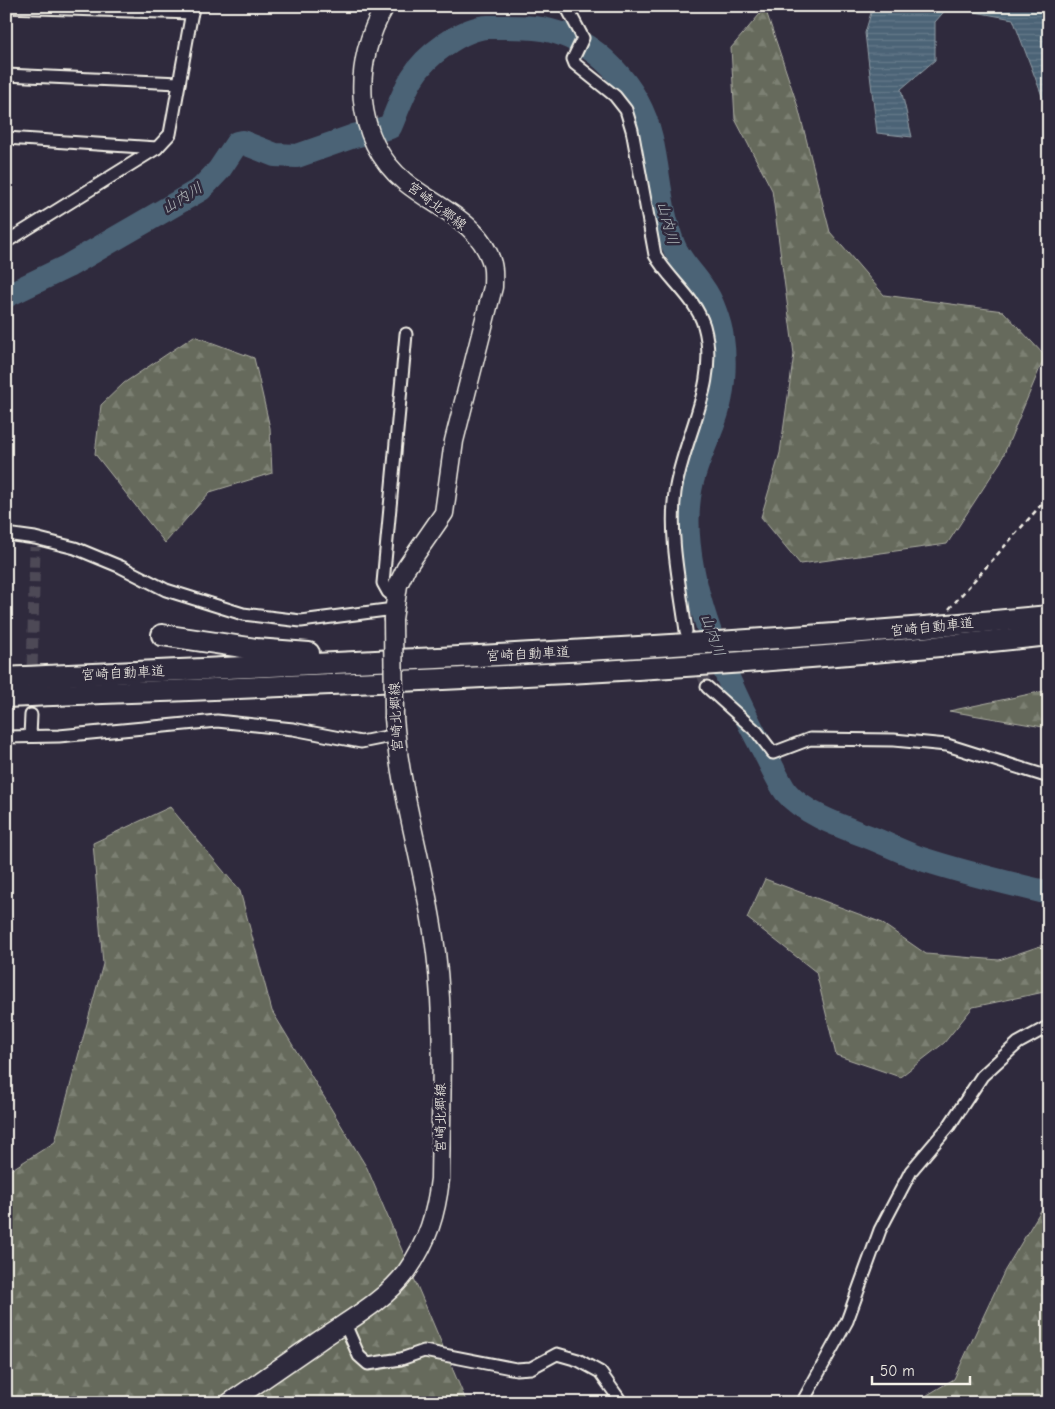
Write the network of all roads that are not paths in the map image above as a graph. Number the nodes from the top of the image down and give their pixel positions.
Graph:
1 (385, 6) edge
2 (566, 6) edge
3 (6, 8) edge
4 (192, 10) edge
5 (6, 75) edge
6 (179, 83) junction
7 (6, 138) edge
8 (157, 148) junction
9 (6, 242) edge
10 (406, 334) dead end
11 (6, 534) edge
12 (394, 608) junction
13 (1049, 616) edge
14 (686, 631) tunnel mouth
15 (162, 635) dead end
16 (1049, 635) edge
17 (513, 655) junction
18 (6, 678) edge
19 (707, 687) tunnel mouth
20 (6, 697) edge
21 (31, 715) tunnel mouth
22 (395, 726) junction
23 (30, 736) junction
24 (6, 737) edge
25 (1049, 777) edge
26 (1049, 1026) edge
27 (345, 1324) junction
28 (229, 1403) edge
29 (622, 1403) edge
30 (802, 1403) edge

1 - 12 main road, 宮崎北郷線
2 - 14 street
3 - 4 street
4 - 6 street
5 - 6 street
6 - 8 street
7 - 8 street
8 - 9 street
10 - 12 street
11 - 12 street
12 - 22 main road, 宮崎北郷線, bridge
13 - 17 highway, 宮崎自動車道
15 - 17 highway
16 - 20 highway, 宮崎自動車道
17 - 18 highway, 宮崎自動車道
19 - 25 street
21 - 23 street
22 - 23 street
22 - 27 main road, 宮崎北郷線
23 - 24 street
26 - 30 street
27 - 28 main road, 宮崎北郷線
27 - 29 street

